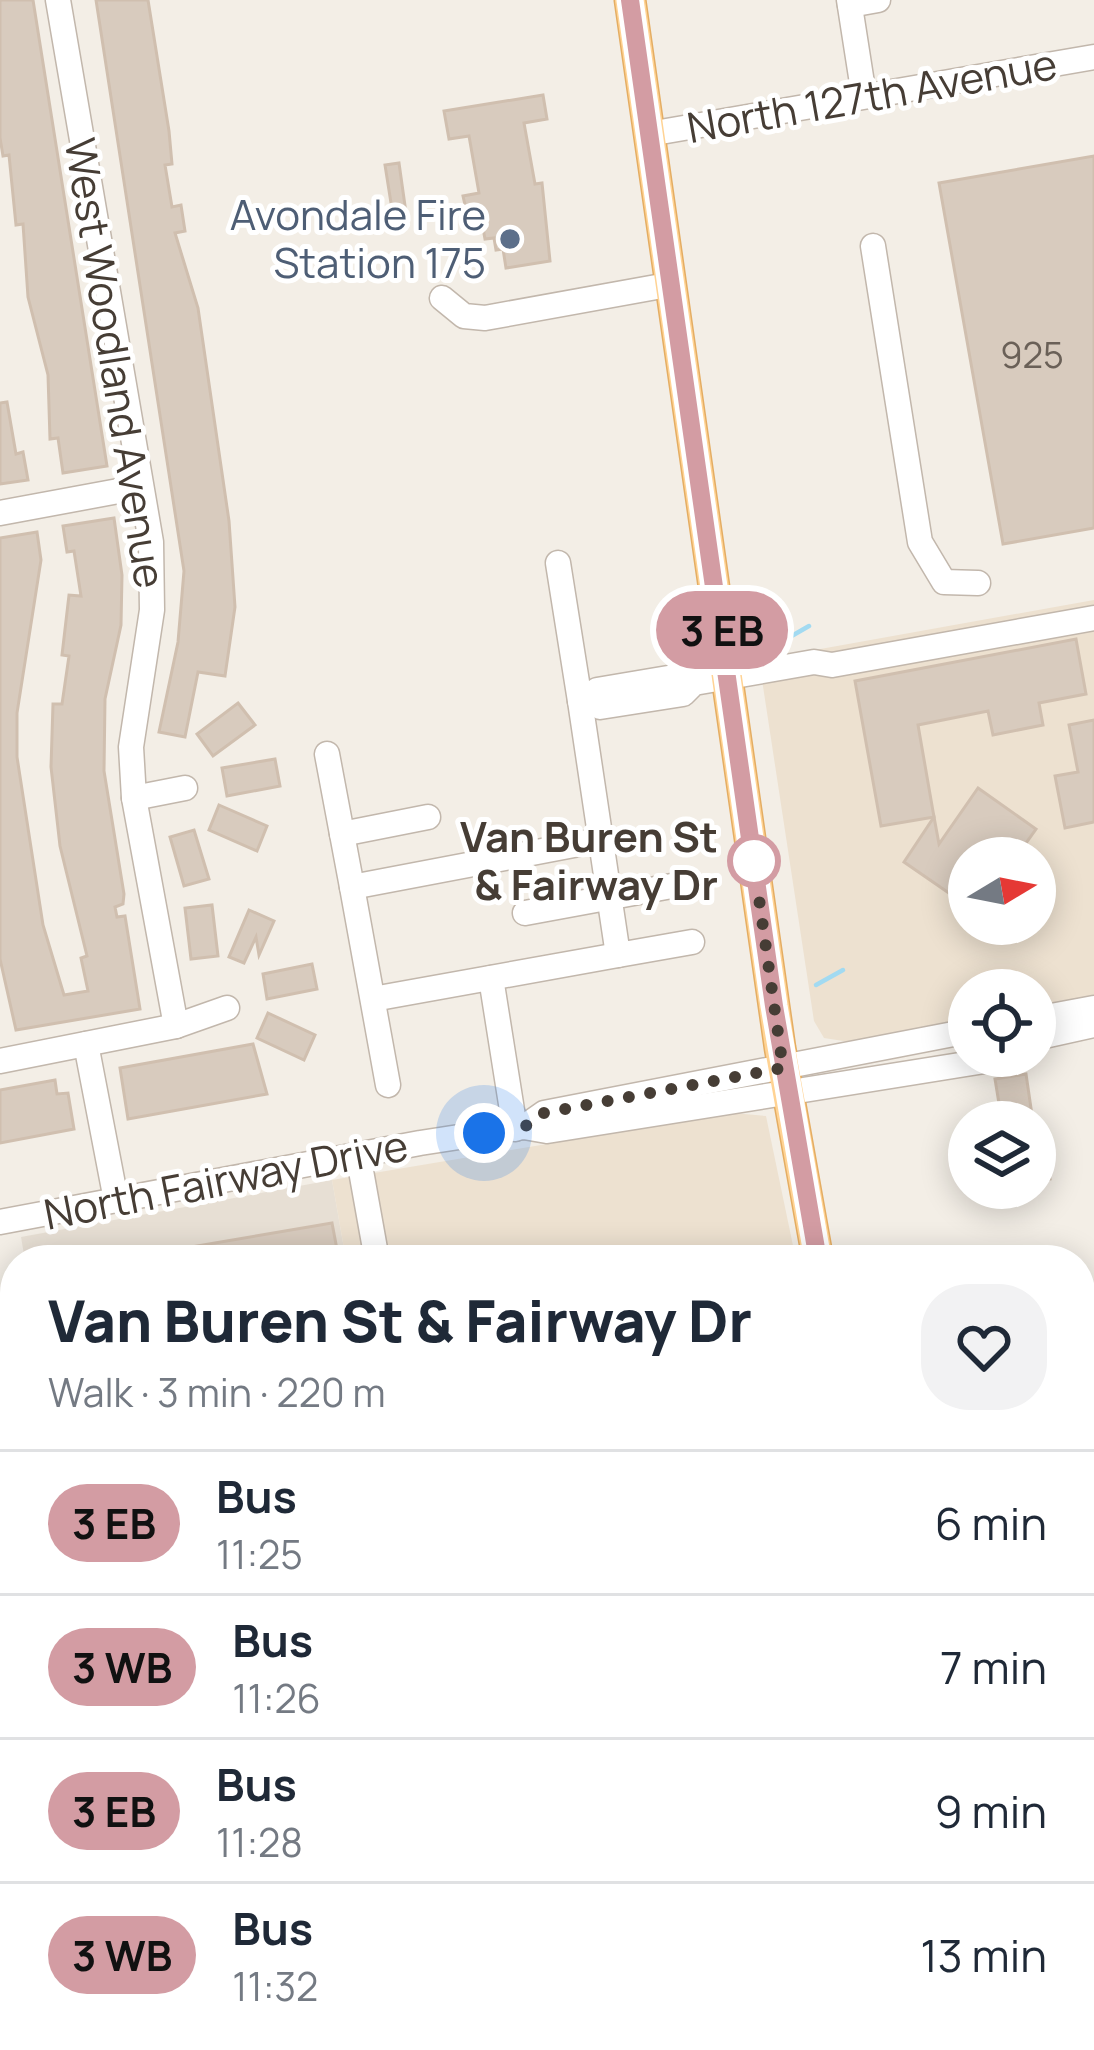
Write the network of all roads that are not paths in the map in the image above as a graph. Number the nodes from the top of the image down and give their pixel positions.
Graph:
1 (58, 0) edge
2 (630, 0) edge
3 (878, 0) edge
4 (849, 3) edge
5 (1094, 57) edge
6 (864, 96) junction
7 (649, 134) junction
8 (873, 246) dead end
9 (673, 284) junction
10 (442, 298) dead end
11 (140, 487) junction
12 (0, 513) edge
13 (558, 563) dead end
14 (978, 583) dead end
15 (1094, 618) edge
16 (729, 677) junction
17 (585, 700) junction
18 (327, 754) dead end
19 (185, 788) dead end
20 (134, 798) junction
21 (428, 817) dead end
22 (342, 834) junction
23 (601, 840) junction
24 (688, 883) dead end
25 (352, 887) junction
26 (609, 896) junction
27 (525, 913) dead end
28 (692, 942) dead end
29 (618, 955) junction
30 (491, 978) junction
31 (373, 999) junction
32 (227, 1008) dead end
33 (1094, 1009) edge
34 (1056, 1015) edge
35 (1094, 1025) edge
36 (176, 1026) junction
37 (1056, 1033) edge
38 (948, 1037) edge
39 (1094, 1041) edge
40 (86, 1044) junction
41 (1056, 1048) edge
42 (0, 1060) edge
43 (948, 1063) edge
44 (785, 1080) junction
45 (388, 1084) dead end
46 (520, 1128) junction
47 (358, 1154) junction
48 (116, 1200) junction
49 (0, 1222) edge
50 (374, 1245) edge
51 (815, 1245) edge

1 - 11 street, West Woodland Avenue
2 - 7 main road
3 - 4 street
4 - 6 street
5 - 6 street, North 127th Avenue
6 - 7 street, North 127th Avenue
7 - 9 main road
8 - 14 street
9 - 10 street
9 - 16 main road
11 - 12 street
11 - 20 street, West Woodland Avenue
13 - 17 street
15 - 16 street
16 - 17 street
16 - 44 main road
17 - 23 street
18 - 22 street
19 - 20 street
20 - 36 street, West Woodland Avenue
21 - 22 street
22 - 25 street
23 - 25 street
23 - 26 street
24 - 26 street
25 - 31 street
26 - 27 street
26 - 29 street
28 - 29 street
29 - 30 street
30 - 31 street
30 - 46 street
31 - 45 street
32 - 36 street
33 - 34 street
35 - 37 street
36 - 40 street
38 - 44 street, North Fairway Drive
39 - 41 street
40 - 42 street
40 - 48 street
43 - 44 street, North Fairway Drive
44 - 46 street, North Fairway Drive
44 - 51 main road
46 - 47 street, North Fairway Drive
47 - 48 street, North Fairway Drive
47 - 50 street
48 - 49 street, North Fairway Drive

